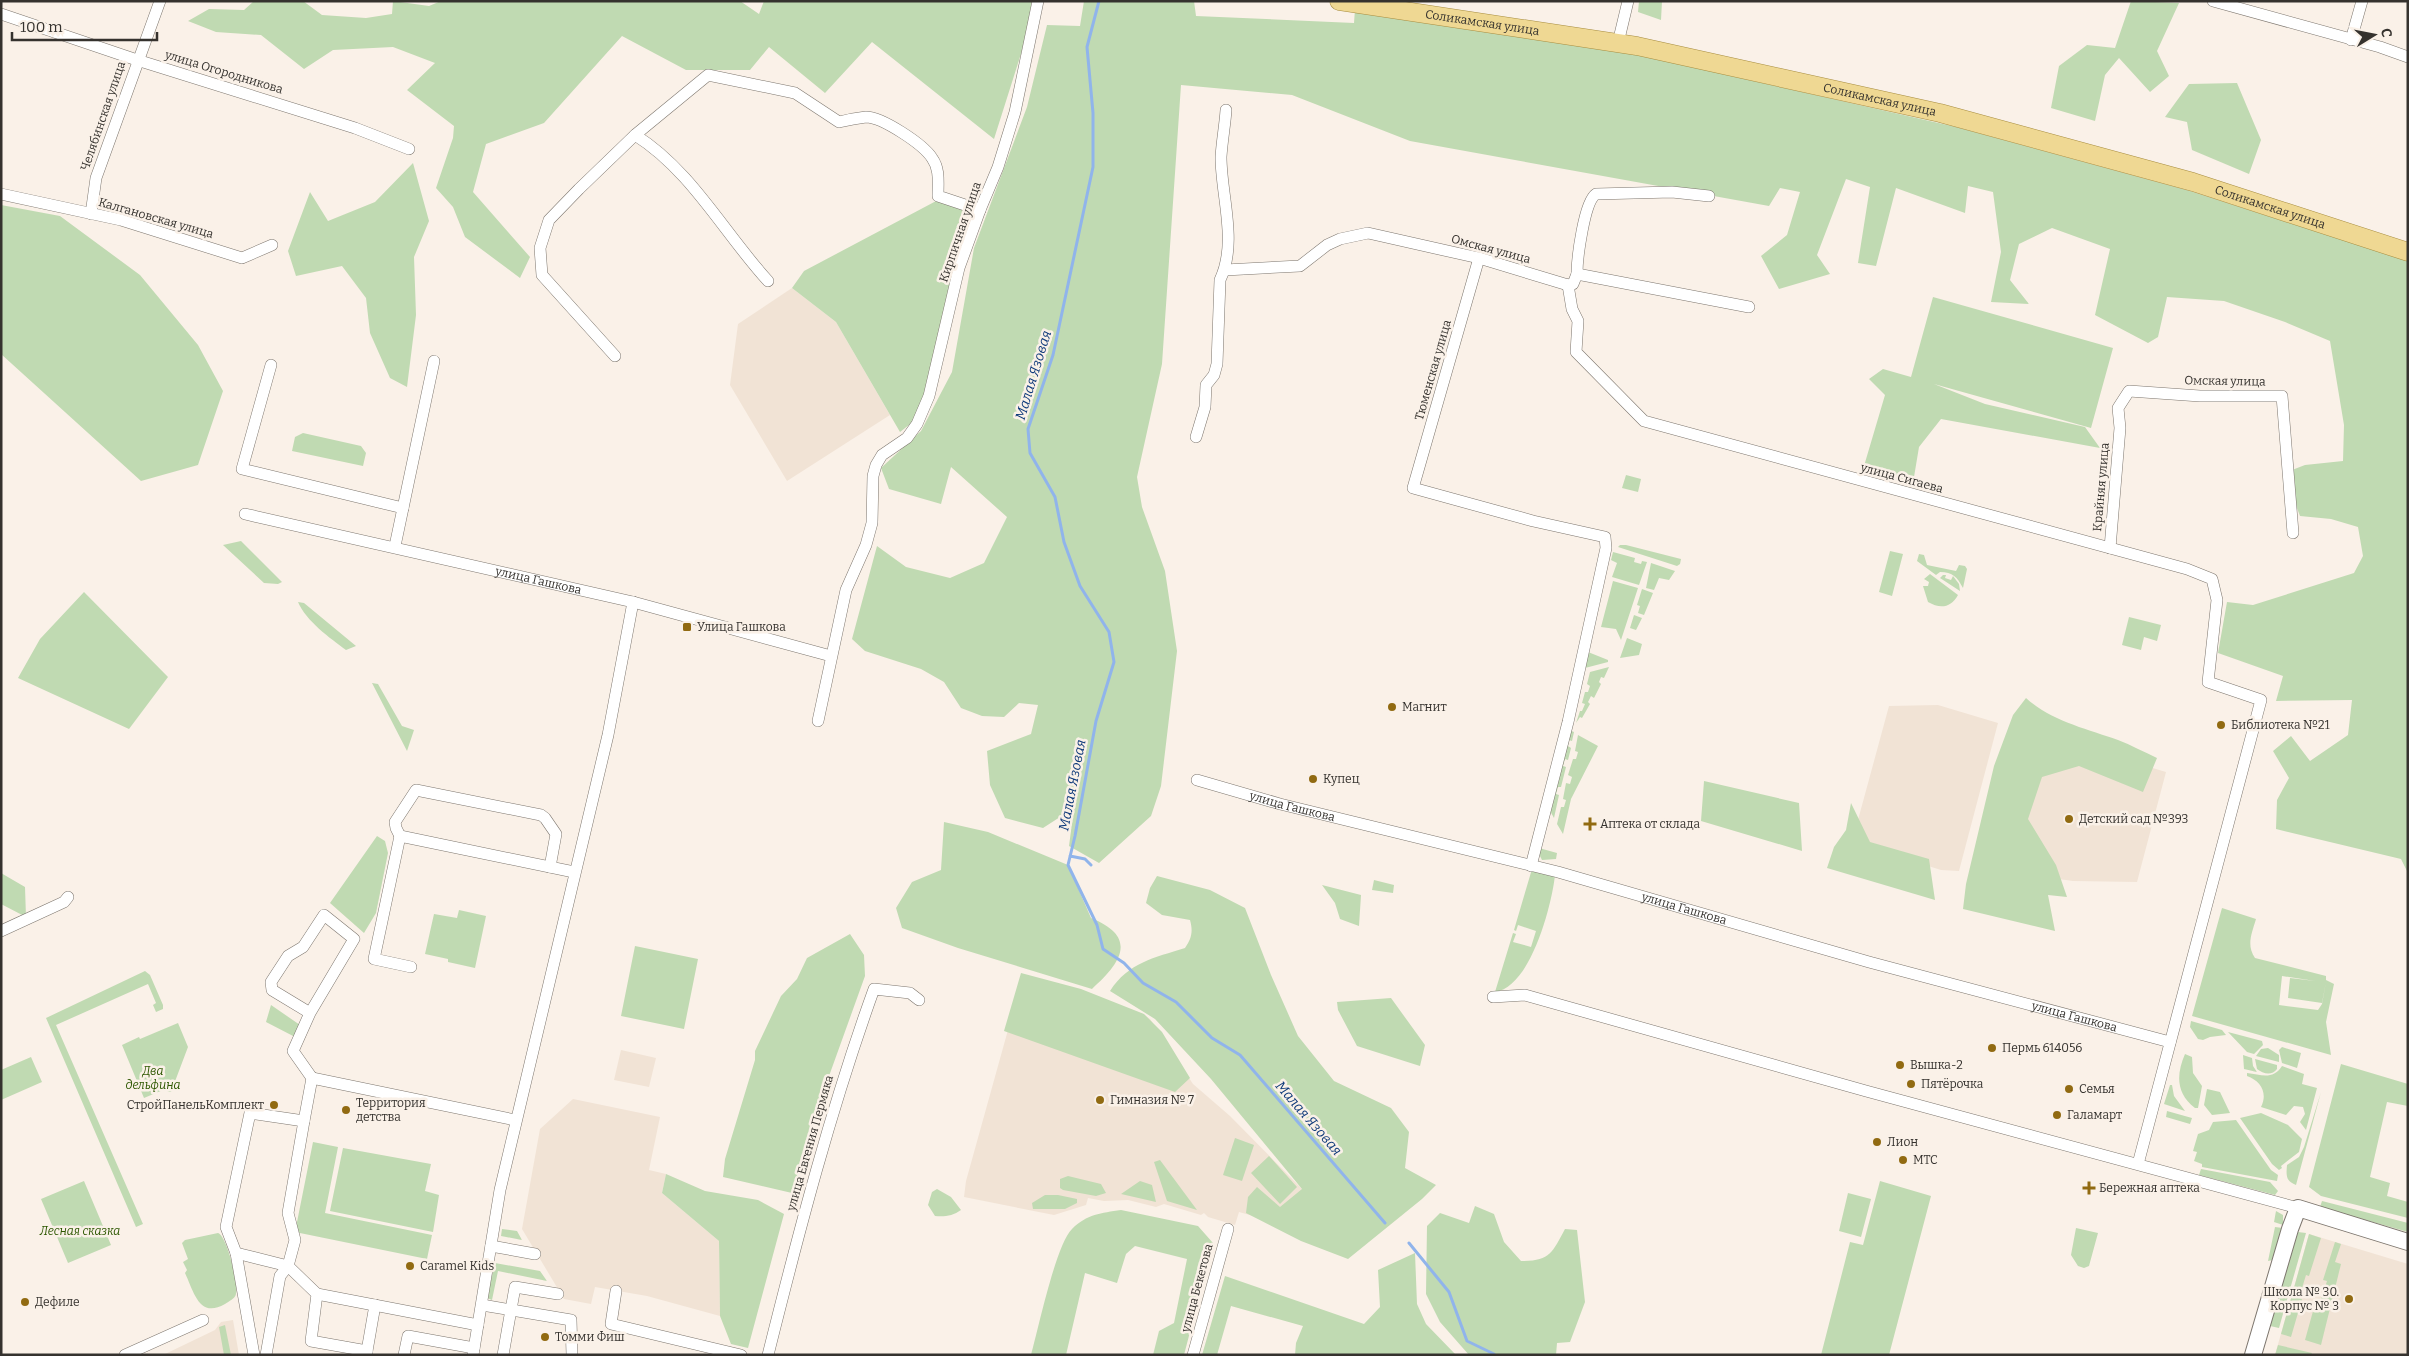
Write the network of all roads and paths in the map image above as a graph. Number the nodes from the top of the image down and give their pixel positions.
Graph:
1 (160, 1) edge
2 (1038, 1) edge
3 (1339, 1) edge
4 (1628, 1) edge
5 (2213, 1) edge
6 (2362, 1) edge
7 (1, 14) edge
8 (2351, 40) junction
9 (1618, 43) junction
10 (2408, 57) edge
11 (137, 60) junction
12 (1226, 110) dead end
13 (635, 136) junction
14 (409, 149) dead end
15 (1, 194) edge
16 (1709, 196) dead end
17 (980, 210) junction
18 (91, 214) junction
19 (272, 245) dead end
20 (2408, 252) edge
21 (1479, 258) junction
22 (1225, 270) junction
23 (1577, 274) junction
24 (768, 281) dead end
25 (1568, 286) junction
26 (1749, 307) dead end
27 (615, 356) dead end
28 (434, 361) dead end
29 (271, 365) dead end
30 (2120, 428) joint
31 (1196, 436) dead end
32 (403, 508) junction
33 (245, 514) dead end
34 (2293, 533) dead end
35 (395, 546) junction
36 (2110, 548) junction
37 (633, 602) junction
38 (831, 656) junction
39 (818, 721) dead end
40 (1197, 780) dead end
41 (400, 836) junction
42 (1531, 866) junction
43 (550, 867) junction
44 (574, 872) junction
45 (68, 896) dead end
46 (1, 931) edge
47 (411, 967) dead end
48 (1493, 997) dead end
49 (919, 1000) dead end
50 (310, 1013) junction
51 (2170, 1042) junction
52 (312, 1078) junction
53 (515, 1120) junction
54 (304, 1121) junction
55 (2138, 1164) junction
56 (2298, 1208) junction
57 (1228, 1229) dead end
58 (2408, 1242) edge
59 (491, 1246) junction
60 (236, 1254) junction
61 (534, 1254) dead end
62 (288, 1266) junction
63 (616, 1291) dead end
64 (317, 1294) junction
65 (558, 1294) dead end
66 (375, 1305) junction
67 (482, 1305) junction
68 (510, 1310) junction
69 (202, 1320) dead end
70 (478, 1325) junction
71 (474, 1351) edge
72 (367, 1353) edge
73 (125, 1355) edge
74 (254, 1355) edge
75 (266, 1355) edge
76 (404, 1355) edge
77 (503, 1355) edge
78 (572, 1355) edge
79 (741, 1355) edge
80 (768, 1355) edge
81 (1193, 1355) edge
82 (2253, 1355) edge

1 - 11 street, Челябинская улица
2 - 17 street, Кирпичная улица
3 - 9 main road, Соликамская улица
4 - 9 street
5 - 8 street
6 - 8 street
7 - 11 street, улица Огородникова
8 - 10 street
9 - 20 main road, Соликамская улица
11 - 14 street, улица Огородникова
11 - 18 street, Челябинская улица
12 - 22 street
13 - 17 street
13 - 24 street
13 - 27 street
15 - 18 street, Калгановская улица
16 - 23 street
17 - 38 street, Кирпичная улица
18 - 19 street, Калгановская улица
21 - 22 street, Омская улица
21 - 25 street, Омская улица
21 - 42 street, Тюменская улица
22 - 31 street
23 - 25 street
23 - 26 street
25 - 36 street, улица Сигаева
28 - 32 street
29 - 32 street
30 - 34 street, Омская улица
30 - 36 street, Крайняя улица
32 - 35 street
33 - 35 street, улица Гашкова
35 - 37 street, улица Гашкова
36 - 51 street, улица Сигаева
37 - 38 street, улица Гашкова
37 - 44 street
38 - 39 street
40 - 42 street, улица Гашкова
41 - 43 street
41 - 43 street
41 - 47 street
42 - 51 street, улица Гашкова
43 - 44 street
44 - 53 street
45 - 46 street
48 - 55 street
49 - 80 street, улица Евгения Пермяка
50 - 50 street
50 - 52 street
51 - 55 street
52 - 53 street
52 - 54 street
53 - 59 street
54 - 60 street
54 - 62 street
55 - 56 street
56 - 58 street
56 - 82 street
57 - 81 street, улица Бекетова
59 - 61 street
59 - 67 street
60 - 62 street
60 - 74 street
62 - 64 street
62 - 75 street
63 - 79 street
64 - 66 street
64 - 72 street
65 - 68 street
66 - 70 street
66 - 72 street
67 - 68 street
67 - 70 street
68 - 77 street
68 - 78 street
69 - 73 street
70 - 71 street
71 - 76 street

